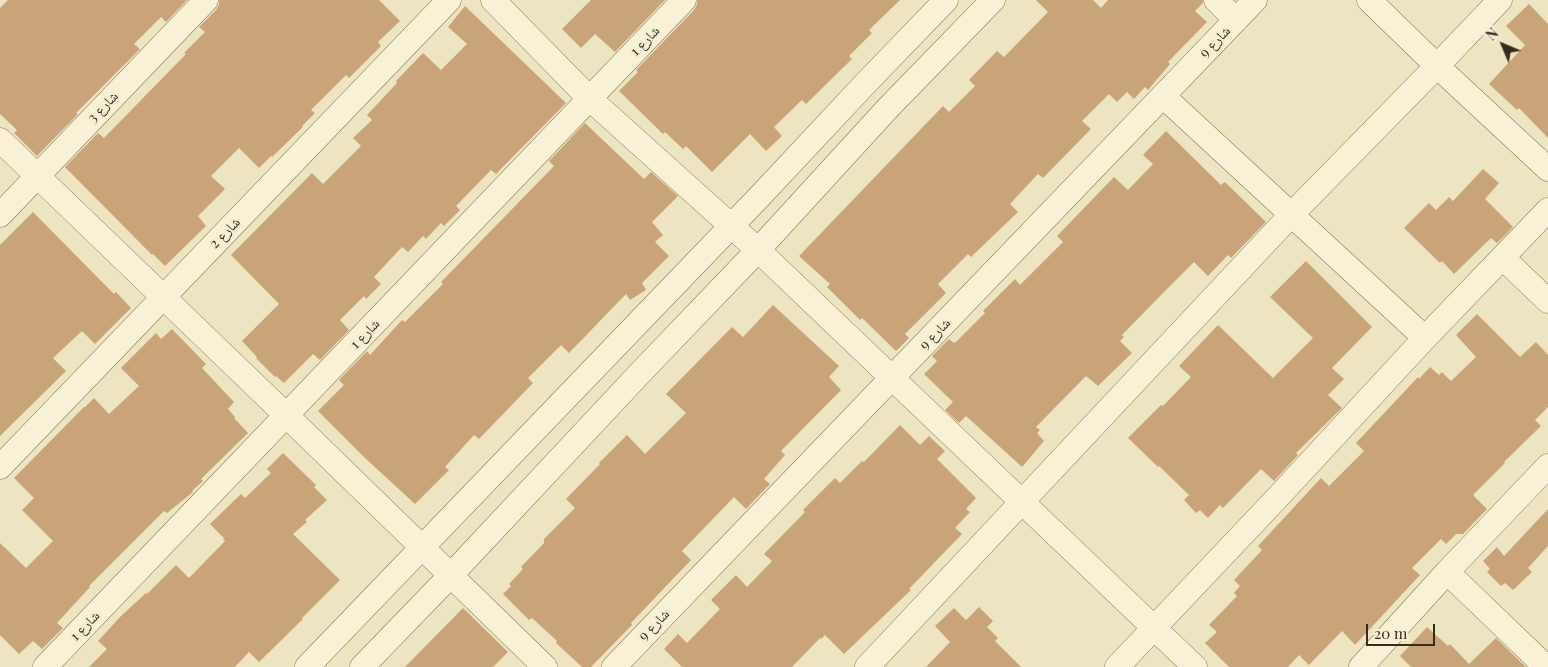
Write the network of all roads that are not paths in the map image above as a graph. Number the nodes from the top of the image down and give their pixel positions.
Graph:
1 (206, 0) edge
2 (449, 0) edge
3 (493, 0) edge
4 (684, 0) edge
5 (946, 0) edge
6 (993, 0) edge
7 (1216, 0) edge
8 (1255, 0) edge
9 (1369, 0) edge
10 (1500, 0) edge
11 (1236, 20) junction
12 (1437, 66) junction
13 (1163, 96) junction
14 (590, 99) junction
15 (0, 140) edge
16 (1548, 169) edge
17 (38, 176) junction
18 (1548, 210) edge
19 (1292, 214) junction
20 (0, 215) edge
21 (731, 226) junction
22 (758, 250) junction
23 (1503, 258) junction
24 (163, 297) junction
25 (1548, 301) edge
26 (1426, 338) junction
27 (892, 378) junction
28 (287, 416) junction
29 (1548, 466) edge
30 (0, 467) edge
31 (1022, 501) junction
32 (421, 546) junction
33 (1447, 572) junction
34 (451, 575) junction
35 (1155, 628) junction
36 (45, 667) edge
37 (307, 667) edge
38 (362, 667) edge
39 (545, 667) edge
40 (614, 667) edge
41 (867, 667) edge
42 (1117, 667) edge
43 (1195, 667) edge
44 (1361, 667) edge
45 (1546, 667) edge

1 - 17 street, شارع 3
2 - 24 street, شارع 2
3 - 14 street
4 - 14 street, شارع 1
5 - 21 street
6 - 22 street
7 - 11 street
8 - 11 street, شارع 9
9 - 12 street
10 - 12 street
11 - 13 street, شارع 9
12 - 16 street
12 - 19 street
13 - 19 street
13 - 27 street, شارع 9
14 - 21 street
14 - 28 street, شارع 1
15 - 17 street
17 - 20 street, شارع 3
17 - 24 street
18 - 23 street
19 - 26 street
19 - 31 street
21 - 22 street
21 - 32 street
22 - 27 street
22 - 34 street
23 - 25 street
23 - 26 street
24 - 28 street
24 - 30 street, شارع 2
26 - 35 street
27 - 31 street
27 - 40 street, شارع 9
28 - 32 street
28 - 36 street, شارع 1
29 - 33 street
31 - 35 street
31 - 41 street
32 - 34 street
32 - 37 street
33 - 44 street
33 - 45 street
34 - 38 street
34 - 39 street
35 - 42 street
35 - 43 street

